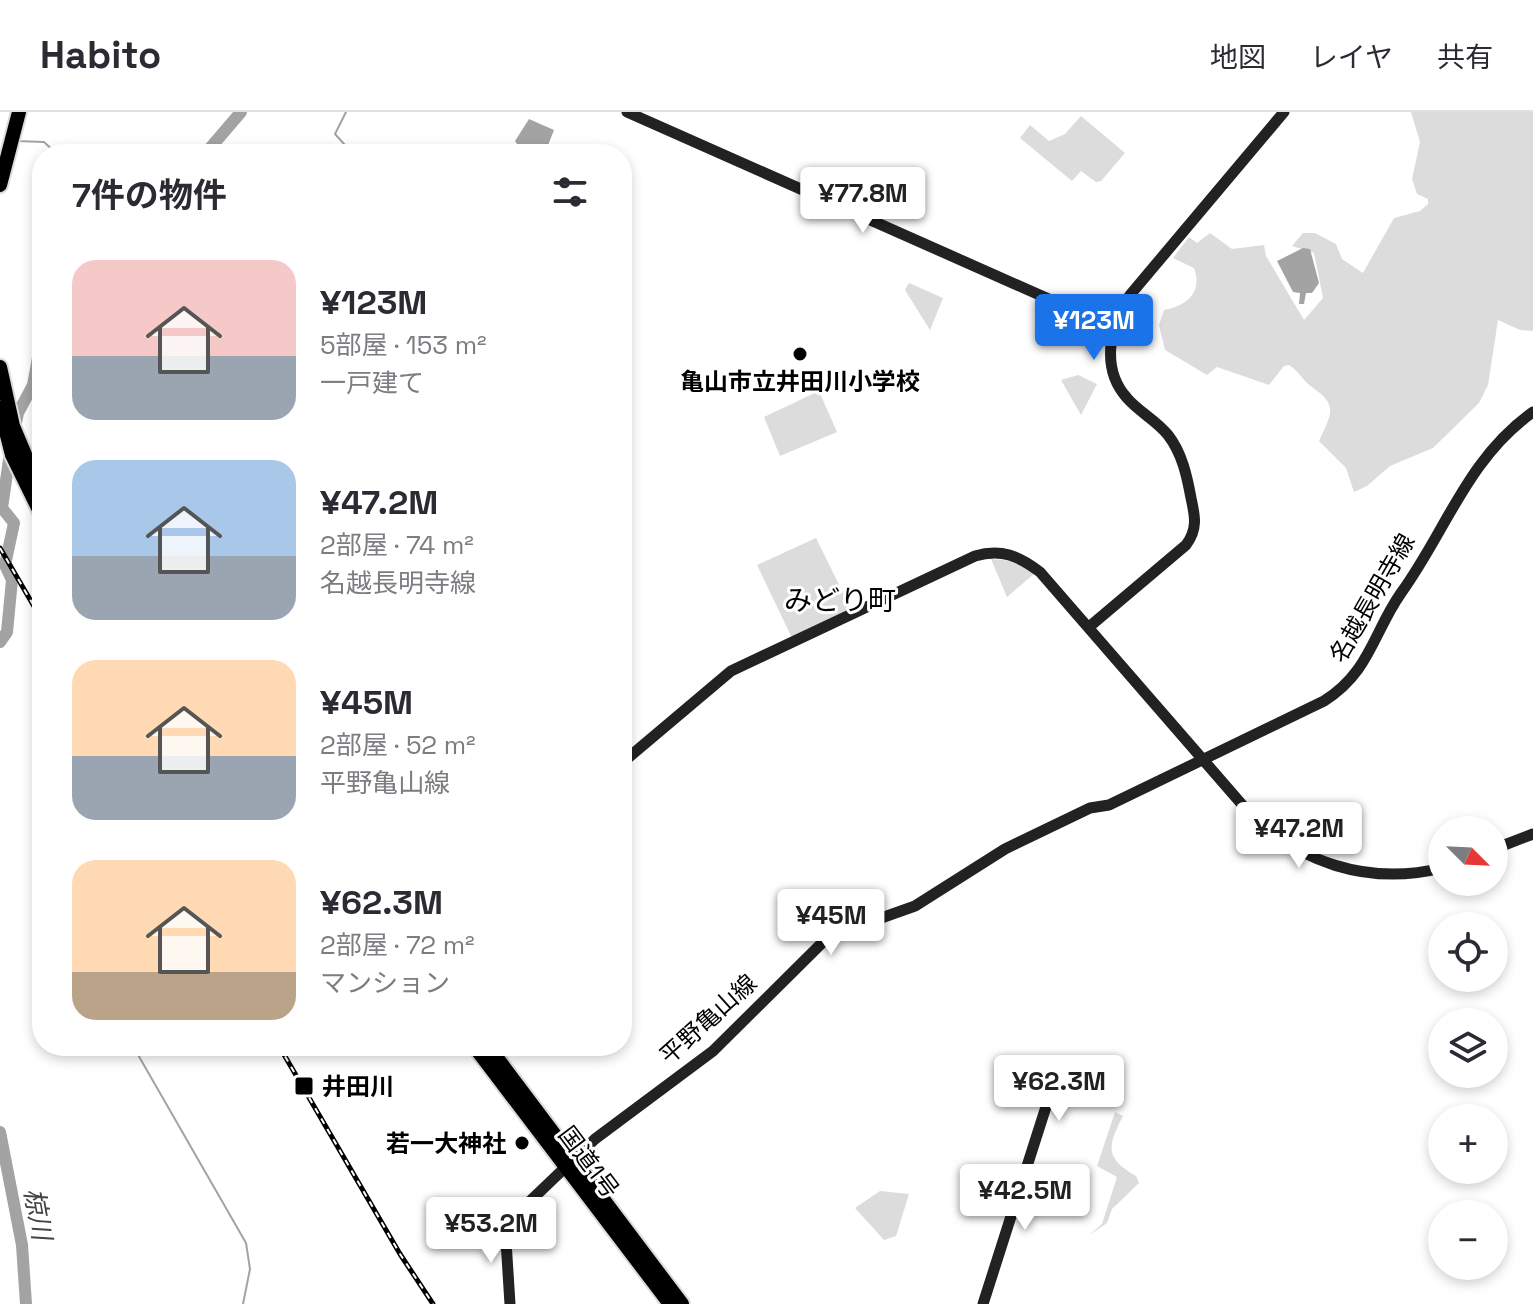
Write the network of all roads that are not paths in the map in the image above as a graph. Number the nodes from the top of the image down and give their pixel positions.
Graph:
1 (19, 112) edge
2 (627, 112) edge
3 (1284, 112) edge
4 (0, 185) edge
5 (1114, 328) junction
6 (0, 367) edge
7 (4, 409) edge
8 (1533, 412) edge
9 (32, 480) edge
10 (32, 485) edge
11 (1089, 627) junction
12 (632, 755) edge
13 (1202, 757) junction
14 (1533, 834) edge
15 (1508, 844) edge
16 (1428, 871) edge
17 (482, 1056) edge
18 (495, 1056) edge
19 (1052, 1088) dead end
20 (569, 1163) junction
21 (510, 1304) edge
22 (670, 1304) edge
23 (682, 1304) edge
24 (983, 1304) edge

1 - 4 highway
2 - 5 street
3 - 5 street
5 - 11 street
6 - 7 highway
7 - 9 highway
7 - 10 highway
8 - 13 street, 名越長明寺線
11 - 12 street
11 - 13 street
13 - 16 street
13 - 20 street, 平野亀山線
14 - 15 street
17 - 20 highway, 国道1号
18 - 20 highway, 国道1号
19 - 24 street
20 - 21 street, 平野亀山線
20 - 22 highway, 国道1号
20 - 23 highway, 国道1号

